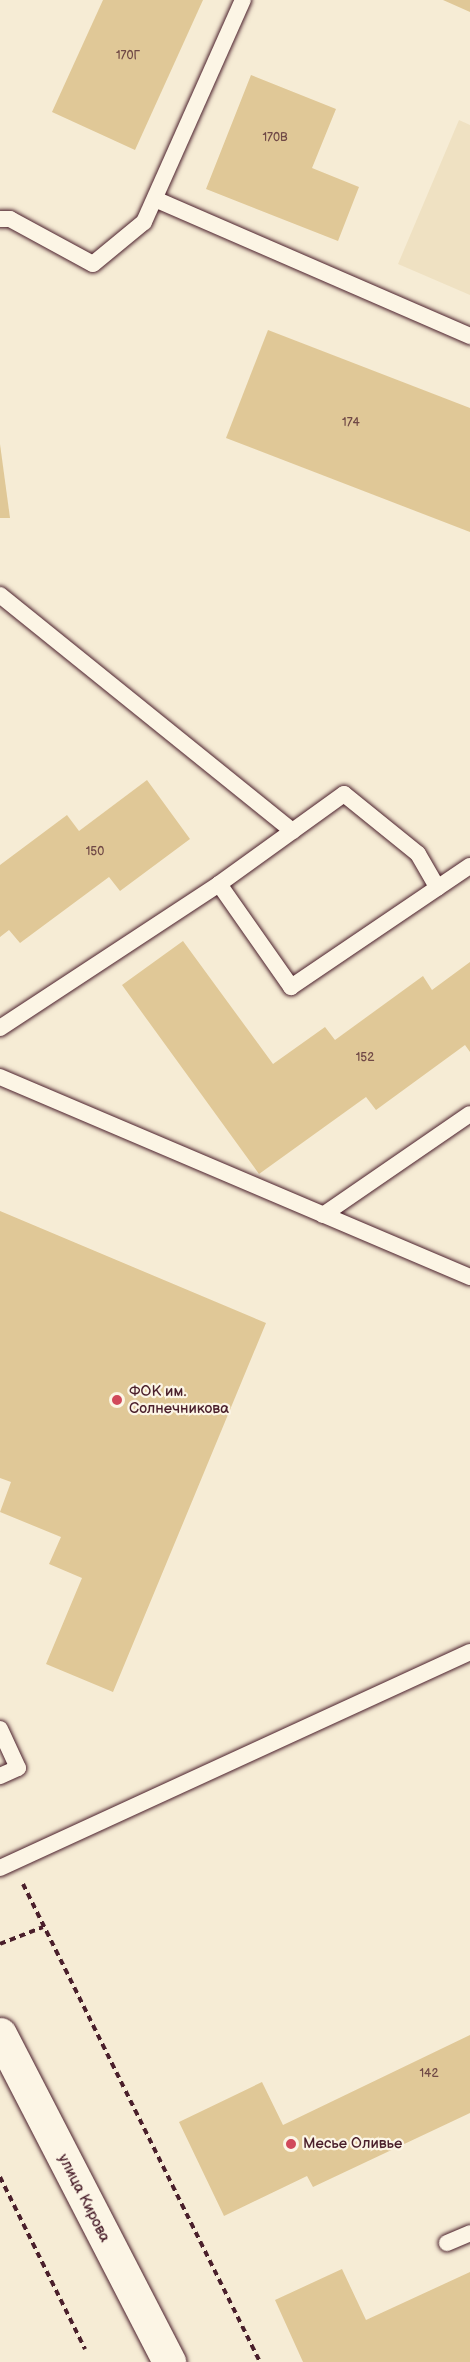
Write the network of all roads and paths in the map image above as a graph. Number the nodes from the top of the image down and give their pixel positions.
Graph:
1 (243, 0) edge
2 (155, 199) junction
3 (0, 219) edge
4 (470, 336) edge
5 (0, 595) edge
6 (293, 831) junction
7 (470, 866) edge
8 (219, 884) junction
9 (438, 888) junction
10 (0, 1028) edge
11 (0, 1077) edge
12 (470, 1114) edge
13 (323, 1215) junction
14 (470, 1278) edge
15 (470, 1652) edge
16 (0, 1728) edge
17 (0, 1776) edge
18 (6, 1865) edge
19 (43, 1927) junction
20 (0, 1944) edge
21 (0, 2034) edge
22 (0, 2177) edge
23 (470, 2233) edge
24 (447, 2242) dead end
25 (86, 2349) dead end
26 (169, 2362) edge
27 (260, 2362) edge

1 - 2 lane
2 - 3 lane
2 - 4 lane
5 - 6 lane
6 - 8 lane
6 - 9 lane
7 - 9 lane
8 - 9 lane
8 - 10 lane
11 - 13 lane
12 - 13 lane
13 - 14 lane
15 - 18 lane
16 - 17 lane
18 - 19 path
19 - 20 path
19 - 27 path
21 - 26 main road, улица Кирова
22 - 25 path
23 - 24 lane

